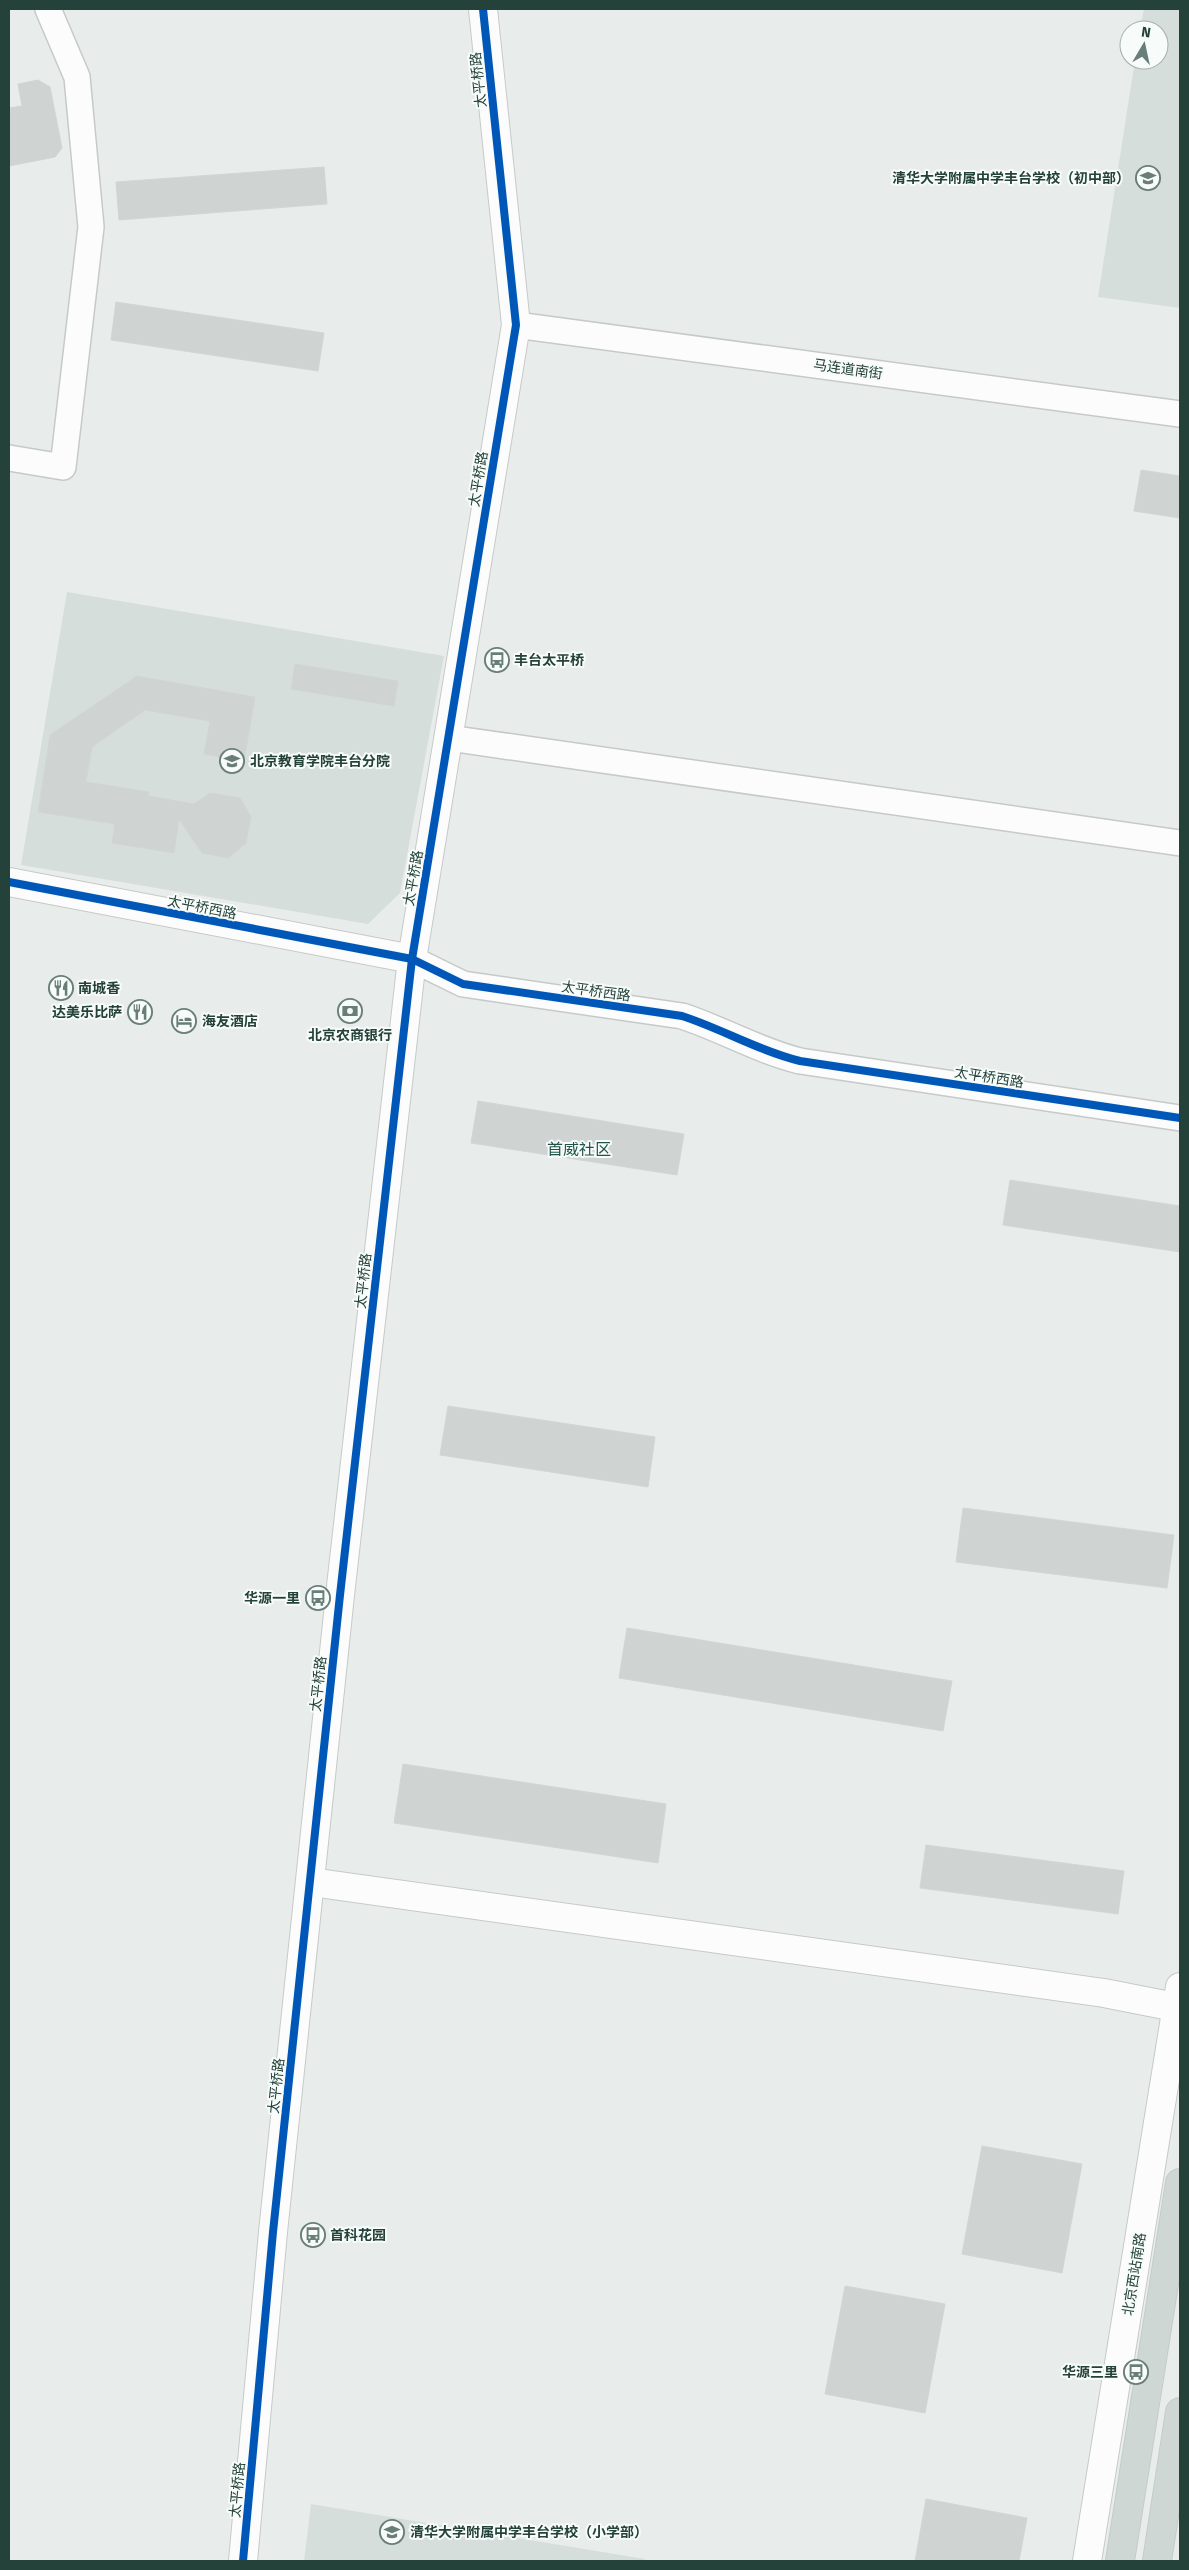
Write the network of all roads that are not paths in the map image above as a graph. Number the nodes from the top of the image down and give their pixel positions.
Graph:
1 (48, 9) edge
2 (482, 9) edge
3 (516, 324) junction
4 (1180, 414) edge
5 (9, 458) edge
6 (450, 738) junction
7 (1180, 843) edge
8 (9, 882) edge
9 (412, 959) junction
10 (1180, 1118) edge
11 (311, 1882) junction
12 (1179, 2001) edge
13 (1180, 2183) edge
14 (1180, 2412) edge
15 (244, 2561) edge
16 (1087, 2561) edge
17 (1120, 2561) edge
18 (1157, 2561) edge

1 - 5 street
2 - 3 street, 太平桥路
3 - 4 street, 马连道南街
3 - 6 street, 太平桥路
6 - 7 street
6 - 9 street, 太平桥路
8 - 9 street, 太平桥西路
9 - 10 street, 太平桥西路
9 - 11 street, 太平桥路
11 - 12 street
11 - 15 street, 太平桥路
12 - 16 street, 北京西站南路
13 - 17 main road
14 - 18 main road

